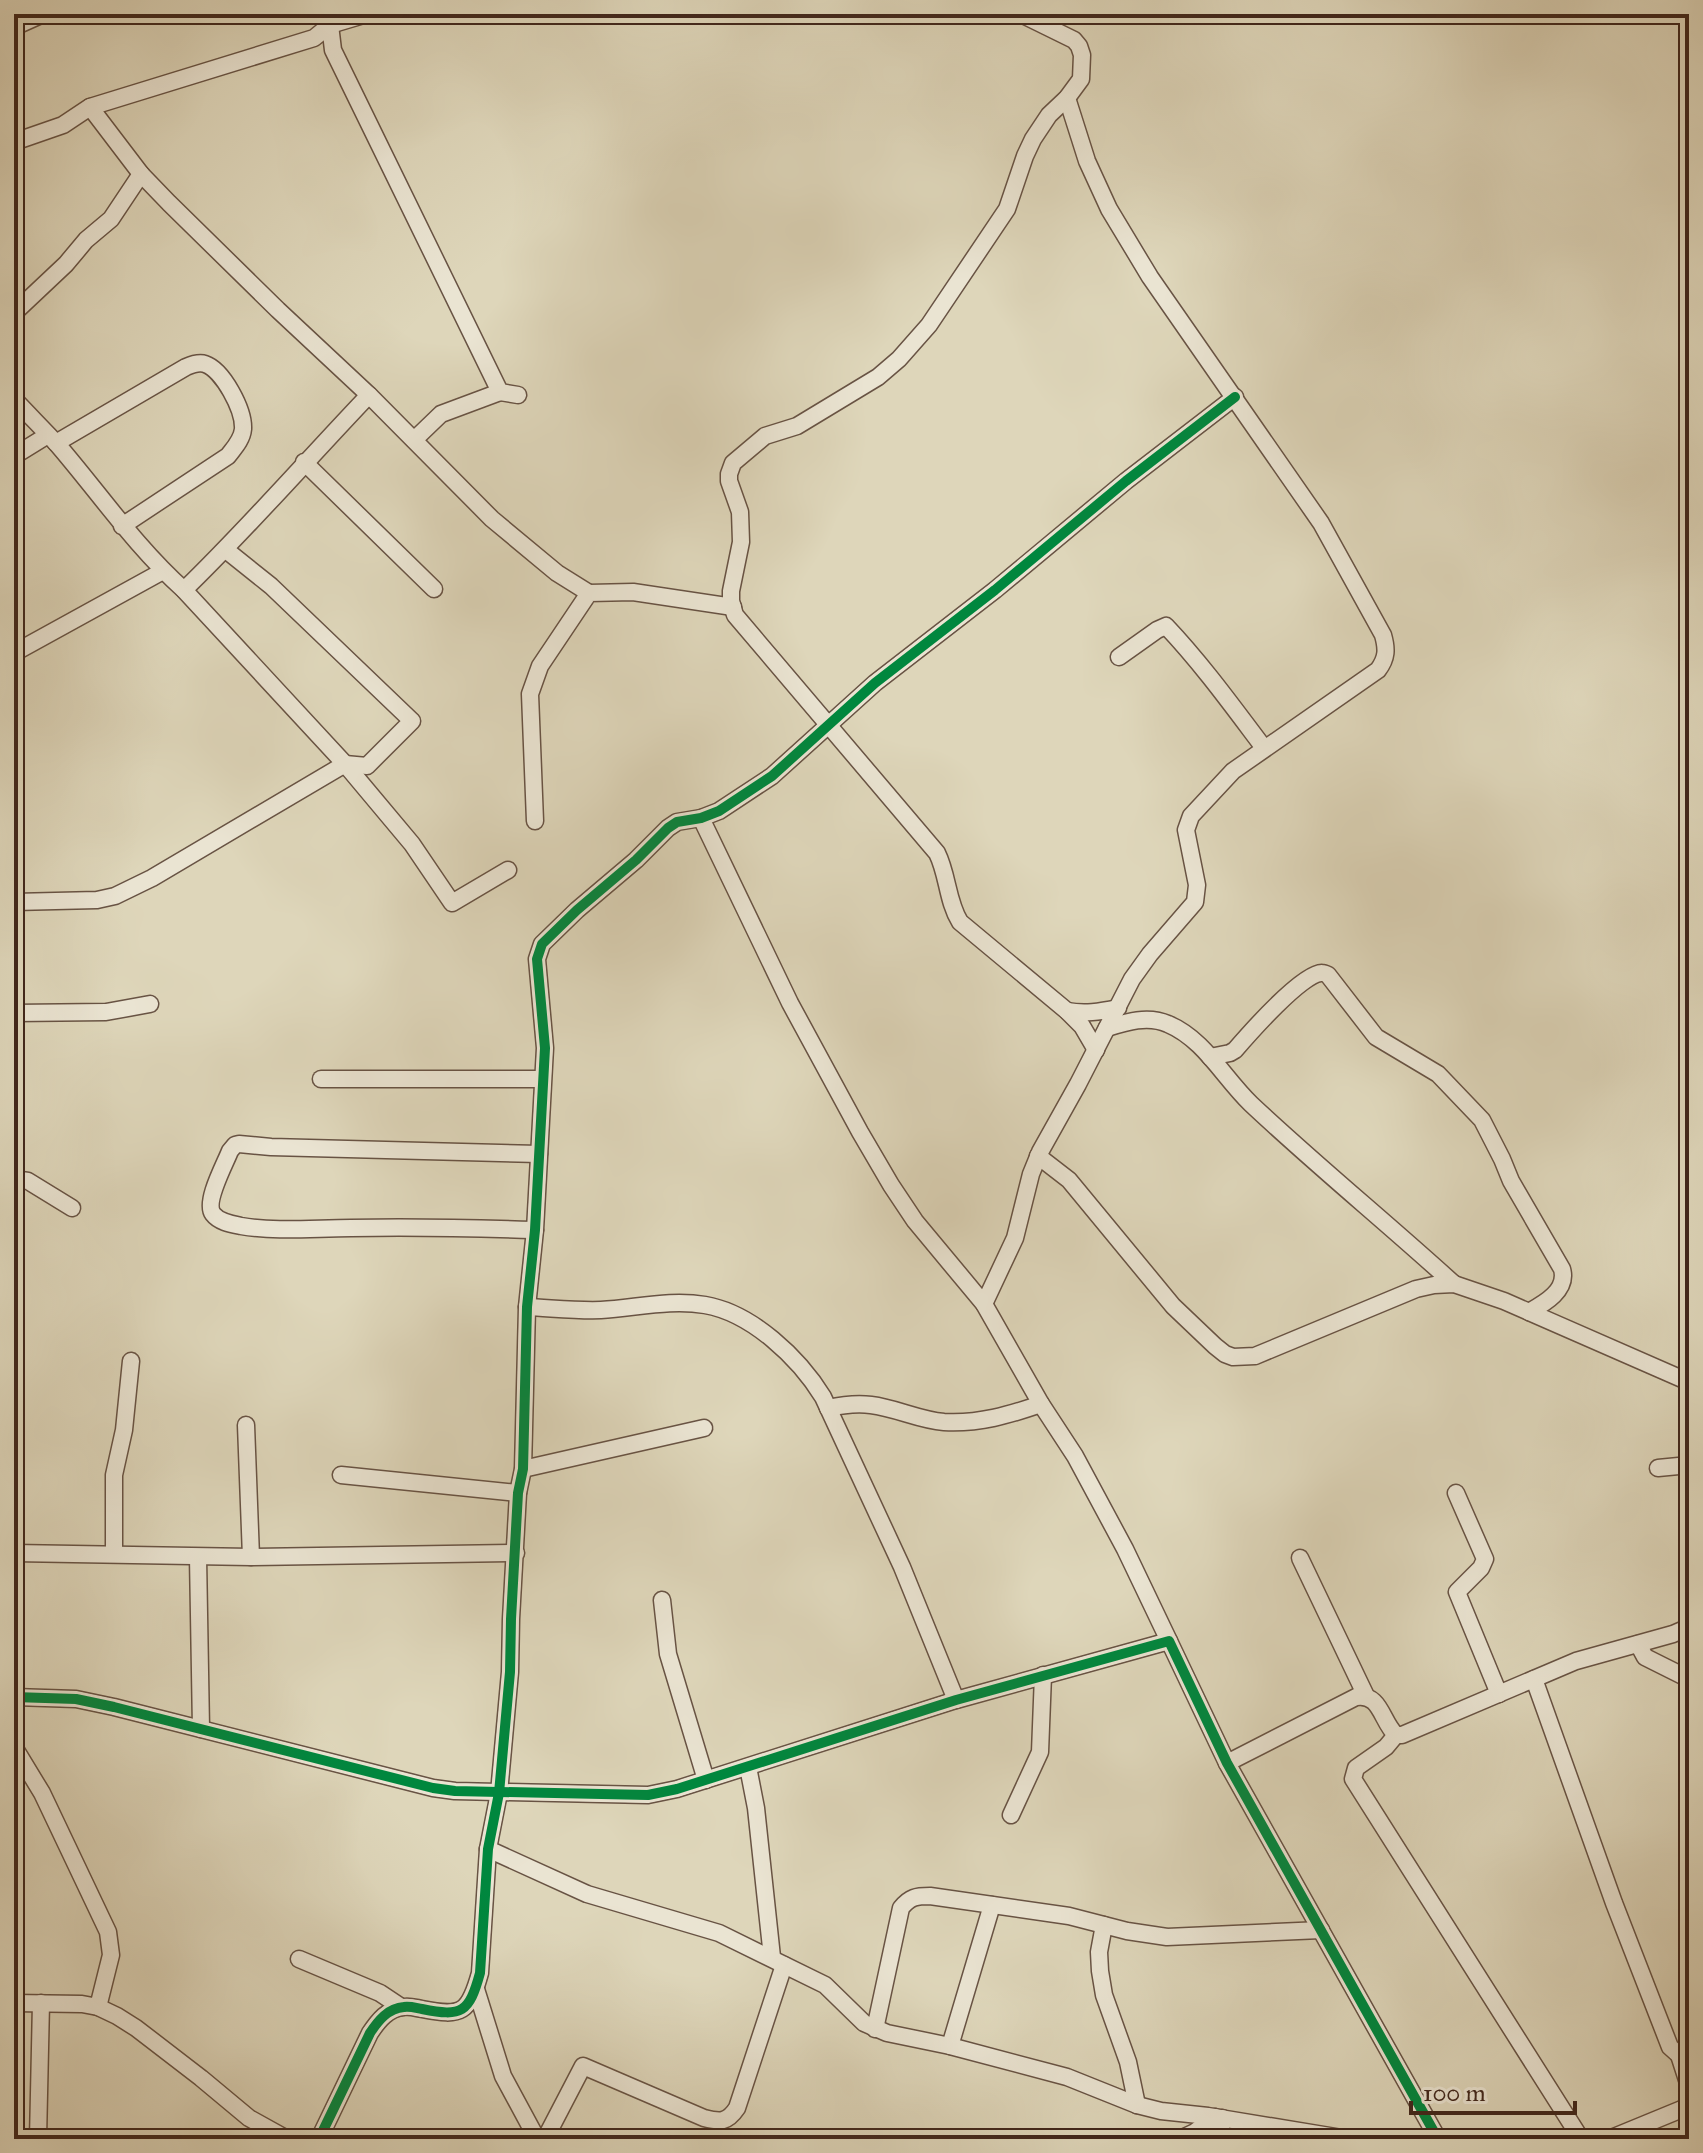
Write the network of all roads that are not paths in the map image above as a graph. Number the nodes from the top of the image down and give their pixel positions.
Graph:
1 (42, 14) edge
2 (367, 14) edge
3 (1021, 14) edge
4 (14, 19) edge
5 (330, 25) junction
6 (14, 27) edge
7 (314, 38) junction
8 (333, 50) junction
9 (1067, 98) junction
10 (90, 107) junction
11 (14, 142) edge
12 (141, 174) junction
13 (14, 313) edge
14 (500, 392) junction
15 (369, 395) junction
16 (518, 395) dead end
17 (1235, 397) junction
18 (14, 399) edge
19 (52, 439) junction
20 (414, 440) junction
21 (14, 456) edge
22 (304, 462) junction
23 (122, 526) junction
24 (226, 550) junction
25 (163, 571) junction
26 (434, 589) dead end
27 (184, 590) junction
28 (589, 593) junction
29 (733, 607) junction
30 (14, 653) edge
31 (1119, 657) dead end
32 (827, 725) junction
33 (1264, 748) junction
34 (345, 764) junction
35 (701, 818) junction
36 (535, 821) dead end
37 (508, 870) dead end
38 (14, 902) edge
39 (150, 1004) dead end
40 (1118, 1008) junction
41 (1067, 1011) junction
42 (14, 1013) edge
43 (1107, 1028) junction
44 (1096, 1050) junction
45 (1210, 1057) junction
46 (321, 1079) dead end
47 (542, 1079) junction
48 (539, 1154) junction
49 (1038, 1156) junction
50 (14, 1179) edge
51 (72, 1208) dead end
52 (535, 1230) junction
53 (1454, 1284) junction
54 (984, 1304) junction
55 (527, 1307) junction
56 (1529, 1312) junction
57 (131, 1361) dead end
58 (1689, 1382) edge
59 (1041, 1404) junction
60 (828, 1408) junction
61 (246, 1425) dead end
62 (704, 1428) dead end
63 (1689, 1465) edge
64 (1658, 1468) dead end
65 (523, 1469) junction
66 (341, 1475) dead end
67 (518, 1493) junction
68 (1456, 1493) dead end
69 (14, 1553) edge
70 (516, 1553) junction
71 (114, 1554) junction
72 (198, 1557) junction
73 (251, 1557) junction
74 (1300, 1558) dead end
75 (662, 1600) dead end
76 (1689, 1627) edge
77 (1169, 1641) junction
78 (1638, 1644) junction
79 (1043, 1675) junction
80 (1534, 1679) junction
81 (1689, 1679) edge
82 (1499, 1694) junction
83 (1366, 1696) junction
84 (14, 1697) edge
85 (956, 1700) junction
86 (201, 1729) junction
87 (1396, 1735) junction
88 (14, 1747) edge
89 (1227, 1763) junction
90 (748, 1767) junction
91 (706, 1780) junction
92 (499, 1793) junction
93 (1011, 1815) dead end
94 (488, 1849) junction
95 (992, 1905) junction
96 (1104, 1925) junction
97 (1321, 1930) junction
98 (299, 1959) dead end
99 (778, 1961) junction
100 (476, 1989) junction
101 (14, 2003) edge
102 (41, 2003) junction
103 (98, 2007) junction
104 (401, 2007) junction
105 (875, 2029) junction
106 (950, 2046) junction
107 (1684, 2054) edge
108 (1689, 2086) edge
109 (1689, 2104) edge
110 (1137, 2105) junction
111 (1218, 2117) junction
112 (38, 2139) edge
113 (287, 2139) edge
114 (319, 2139) edge
115 (537, 2139) edge
116 (545, 2139) edge
117 (1180, 2139) edge
118 (1220, 2139) edge
119 (1348, 2139) edge
120 (1438, 2139) edge
121 (1581, 2139) edge
122 (1609, 2139) edge

1 - 4 street
1 - 6 street
2 - 5 street
3 - 9 street
5 - 7 street
5 - 8 street
7 - 8 street
7 - 10 street
8 - 14 street
9 - 17 street
9 - 29 street
10 - 11 street
10 - 12 street
12 - 13 street
12 - 15 street
14 - 16 street
14 - 20 street
15 - 20 street
15 - 22 street
17 - 32 street
17 - 33 street
18 - 19 street
19 - 21 street
19 - 23 street
19 - 23 street
20 - 28 street
22 - 24 street
22 - 26 street
23 - 25 street
24 - 27 street
24 - 34 street
25 - 27 street
25 - 30 street
27 - 34 street
28 - 29 street
28 - 36 street
29 - 32 street
31 - 33 street
32 - 35 street
32 - 41 street
33 - 40 street
34 - 37 street
34 - 38 street
35 - 47 street
35 - 54 street
39 - 42 street
40 - 41 street
40 - 43 street
41 - 44 street
43 - 44 street
43 - 45 street
44 - 49 street
45 - 53 street
45 - 56 street
46 - 47 street
47 - 48 street
48 - 52 street
48 - 52 street
49 - 53 street
49 - 54 street
50 - 51 street
52 - 55 street
53 - 56 street
54 - 59 street
55 - 60 street
55 - 65 street
56 - 58 street
57 - 71 street
59 - 60 street
59 - 77 street
60 - 85 street
61 - 73 street
62 - 65 street
63 - 64 street
65 - 67 street
66 - 67 street
67 - 70 street
68 - 82 street
69 - 71 street
70 - 73 street
70 - 92 street
71 - 72 street
72 - 73 street
72 - 86 street
74 - 83 street
75 - 91 street
76 - 78 street
77 - 79 street
77 - 89 street
78 - 80 street
78 - 81 street
79 - 85 street
79 - 93 street
80 - 82 street
80 - 107 street
82 - 87 street
83 - 87 street
83 - 89 street
84 - 86 street
85 - 90 street
86 - 92 street
87 - 121 street
88 - 103 street
89 - 97 street
90 - 91 street
90 - 99 street
91 - 92 street
92 - 94 street
94 - 99 street
94 - 100 street
95 - 96 street
95 - 105 street
95 - 106 street
96 - 97 street
96 - 110 street
97 - 120 street
98 - 104 street
99 - 105 street
99 - 116 street
100 - 104 street
100 - 115 street
101 - 102 street
102 - 103 street
102 - 112 street
103 - 113 street
104 - 114 street
105 - 106 street
106 - 110 street
107 - 108 street
109 - 122 street
110 - 111 street
111 - 117 street
111 - 118 street
111 - 119 street

